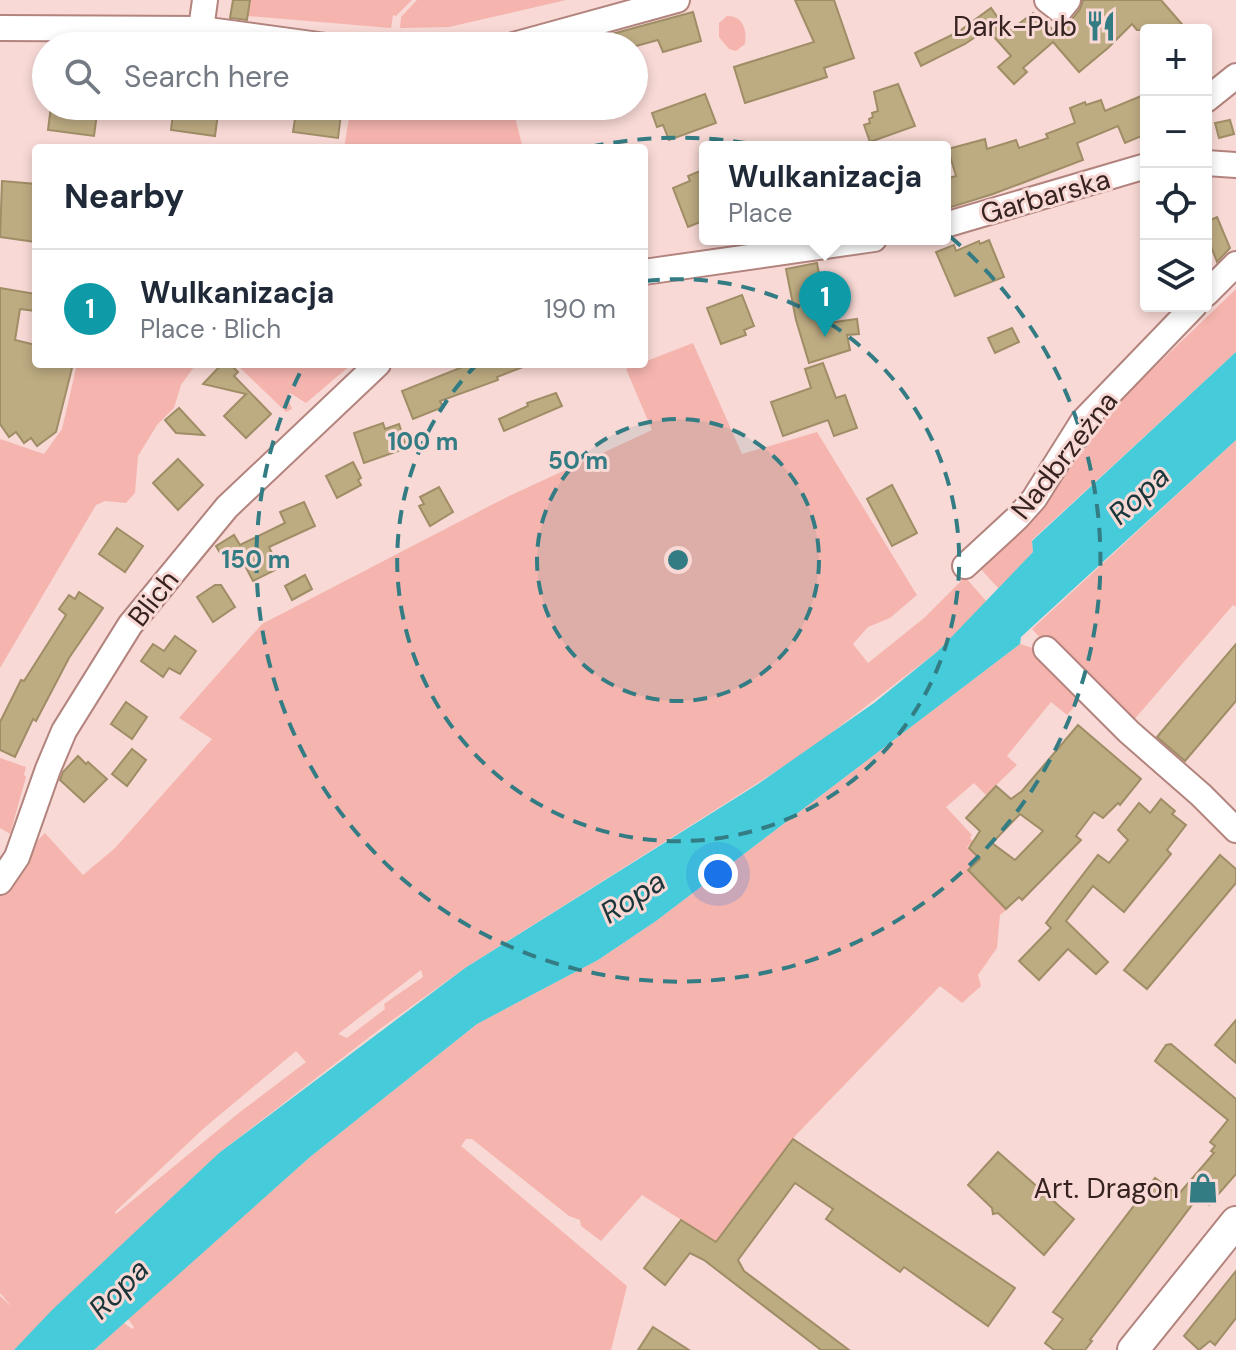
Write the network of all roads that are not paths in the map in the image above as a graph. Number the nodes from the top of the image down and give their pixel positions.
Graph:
1 (205, 0) edge
2 (677, 0) edge
3 (0, 28) edge
4 (201, 29) junction
5 (223, 32) edge
6 (561, 32) edge
7 (1236, 76) edge
8 (1211, 96) edge
9 (1212, 163) edge
10 (1236, 165) edge
11 (1140, 168) edge
12 (951, 223) edge
13 (832, 245) edge
14 (1236, 264) edge
15 (648, 271) edge
16 (1212, 288) edge
17 (1188, 312) edge
18 (374, 368) edge
19 (965, 566) dead end
20 (1046, 649) dead end
21 (1236, 830) edge
22 (0, 882) edge
23 (1236, 1222) edge
24 (1133, 1350) edge

1 - 4 street
2 - 6 street
3 - 4 street
4 - 5 street
7 - 8 street
9 - 10 street
11 - 12 street, Garbarska
13 - 15 street
14 - 16 street
17 - 19 street, Nadbrzeżna
18 - 22 street, Blich
20 - 21 street
23 - 24 main road

